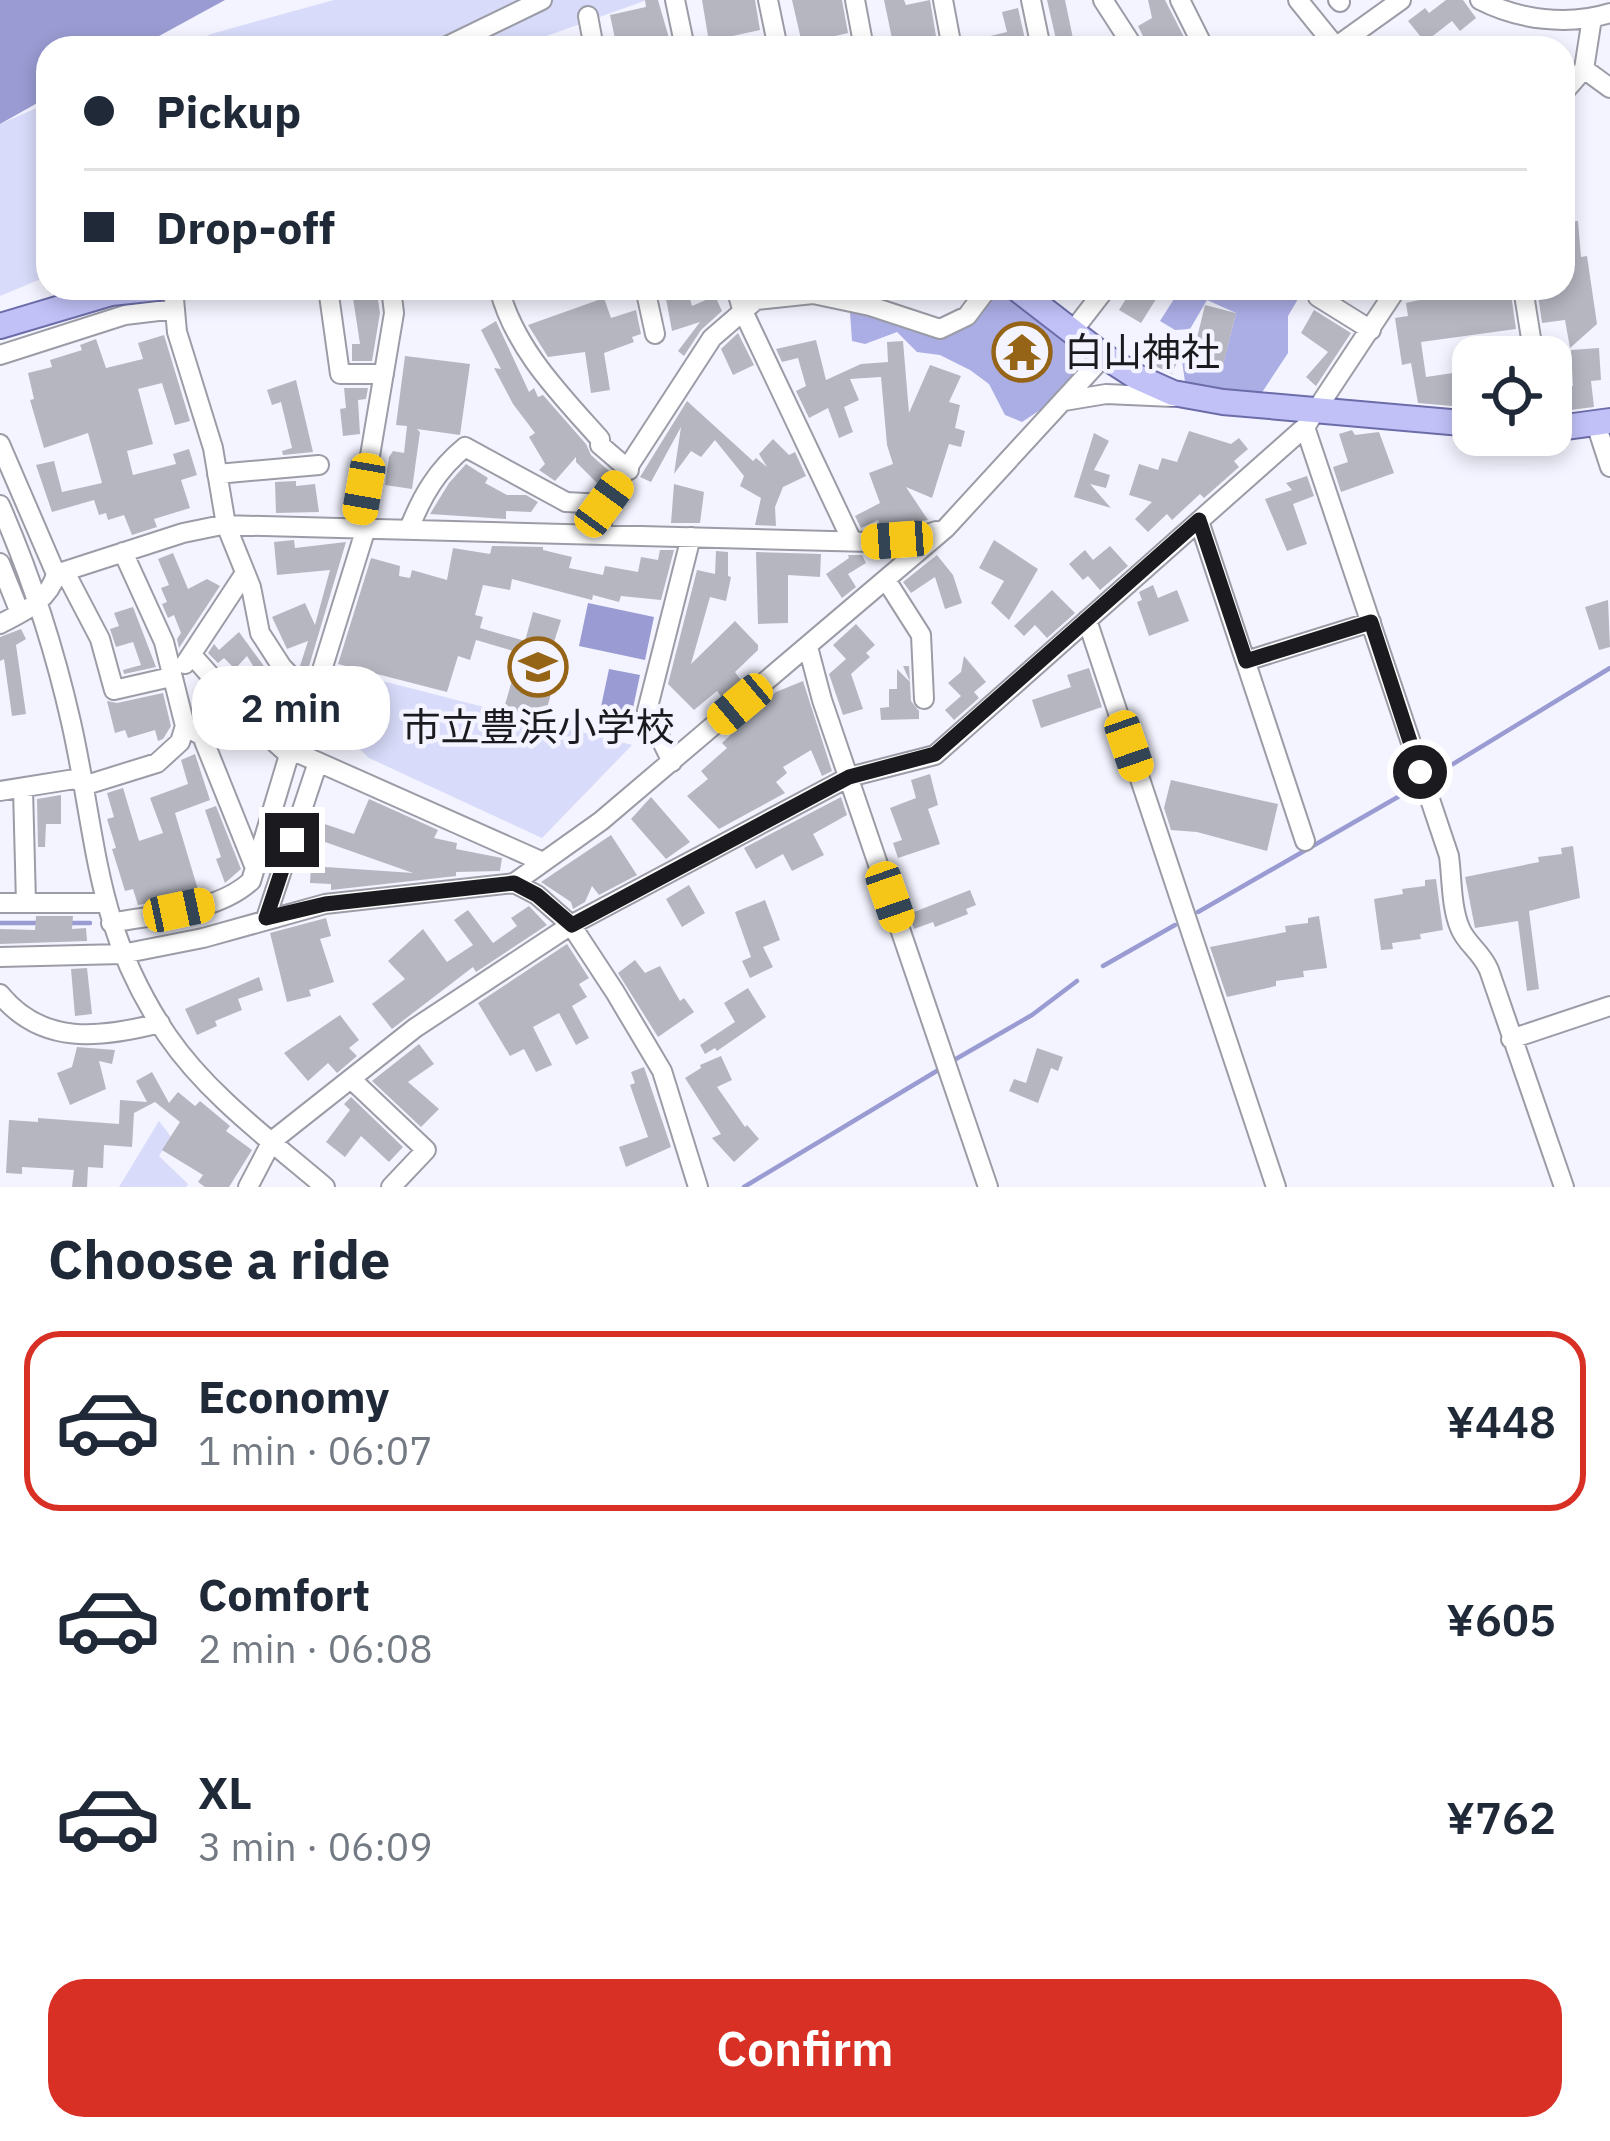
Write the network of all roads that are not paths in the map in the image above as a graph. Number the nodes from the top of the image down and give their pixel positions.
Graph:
1 (542, 0) edge
2 (675, 0) edge
3 (768, 0) edge
4 (855, 0) edge
5 (943, 0) edge
6 (1030, 0) edge
7 (1103, 0) edge
8 (1180, 0) edge
9 (1298, 0) edge
10 (1401, 0) edge
11 (1480, 0) edge
12 (588, 16) dead end
13 (1601, 16) edge
14 (467, 36) edge
15 (592, 36) edge
16 (682, 36) edge
17 (776, 36) edge
18 (862, 36) edge
19 (950, 36) edge
20 (1038, 36) edge
21 (1126, 36) edge
22 (1198, 36) edge
23 (1326, 36) edge
24 (1350, 36) edge
25 (1585, 69) junction
26 (1575, 80) edge
27 (1610, 88) edge
28 (82, 300) edge
29 (174, 300) edge
30 (330, 300) edge
31 (392, 300) edge
32 (502, 300) edge
33 (648, 300) edge
34 (739, 300) edge
35 (756, 300) edge
36 (842, 300) edge
37 (979, 300) edge
38 (1031, 300) edge
39 (1097, 300) edge
40 (1323, 300) edge
41 (1390, 300) edge
42 (1525, 300) edge
43 (175, 309) junction
44 (742, 309) junction
45 (0, 326) edge
46 (1371, 330) junction
47 (1072, 332) junction
48 (655, 334) dead end
49 (1531, 336) edge
50 (0, 355) edge
51 (1104, 356) junction
52 (384, 374) junction
53 (1196, 398) junction
54 (1060, 402) junction
55 (1312, 419) junction
56 (1452, 423) edge
57 (1603, 423) edge
58 (1572, 427) edge
59 (0, 444) edge
60 (319, 465) dead end
61 (1610, 467) edge
62 (629, 470) junction
63 (217, 474) junction
64 (604, 504) junction
65 (0, 505) edge
66 (1199, 520) junction
67 (226, 525) junction
68 (946, 527) junction
69 (362, 528) junction
70 (409, 529) junction
71 (602, 534) junction
72 (691, 537) junction
73 (861, 542) junction
74 (123, 552) junction
75 (0, 563) edge
76 (61, 573) junction
77 (245, 573) junction
78 (888, 578) junction
79 (39, 601) junction
80 (20, 613) junction
81 (1087, 620) junction
82 (1371, 622) junction
83 (0, 624) edge
84 (808, 647) junction
85 (192, 655) junction
86 (1246, 661) junction
87 (172, 679) junction
88 (313, 699) junction
89 (924, 699) dead end
90 (185, 726) junction
91 (290, 752) junction
92 (318, 761) junction
93 (672, 762) junction
94 (849, 777) junction
95 (82, 782) junction
96 (23, 789) junction
97 (0, 791) edge
98 (1305, 841) dead end
99 (543, 862) junction
100 (255, 868) junction
101 (514, 883) junction
102 (0, 903) edge
103 (26, 903) junction
104 (104, 903) junction
105 (266, 918) junction
106 (111, 923) junction
107 (572, 925) junction
108 (122, 953) junction
109 (0, 957) edge
110 (0, 994) edge
111 (1610, 1006) edge
112 (160, 1023) junction
113 (1511, 1039) junction
114 (351, 1079) junction
115 (272, 1142) junction
116 (248, 1187) edge
117 (325, 1187) edge
118 (391, 1187) edge
119 (698, 1187) edge
120 (988, 1187) edge
121 (1276, 1187) edge
122 (1564, 1187) edge

1 - 14 street
2 - 16 street
3 - 17 street
4 - 18 street
5 - 19 street
6 - 20 street
7 - 21 street
8 - 22 street
9 - 23 street
10 - 24 street
11 - 13 street
12 - 15 street
13 - 25 street
25 - 26 street
25 - 27 street
28 - 45 main road
29 - 43 street
30 - 52 street
31 - 52 street
32 - 62 street
33 - 48 street
34 - 44 street
35 - 44 street
36 - 37 street
38 - 47 main road
39 - 47 street
40 - 46 street
41 - 46 street
42 - 49 street
43 - 50 street
43 - 63 street
44 - 62 street
44 - 73 street
46 - 55 street
47 - 51 main road
51 - 53 main road
51 - 54 street
52 - 69 street
53 - 54 street
53 - 55 main road
54 - 68 street
55 - 56 main road
55 - 66 street
55 - 82 street
57 - 58 main road
57 - 61 street
59 - 76 street
60 - 63 street
62 - 64 street
63 - 67 street
64 - 70 street
64 - 71 street
65 - 79 street
66 - 81 street
66 - 86 street
67 - 69 street
67 - 74 street
67 - 77 street
68 - 73 street
68 - 78 street
69 - 70 street
69 - 88 street
70 - 71 street
71 - 72 street
72 - 73 street
72 - 93 street
73 - 78 street
74 - 76 street
74 - 87 street
75 - 80 street
76 - 79 street
76 - 87 street
77 - 85 street
77 - 88 street
78 - 84 street
78 - 89 street
79 - 80 street
79 - 95 street
80 - 83 street
81 - 94 street
81 - 121 street
82 - 86 street
82 - 113 street
84 - 93 street
84 - 94 street
85 - 87 street
85 - 91 street
86 - 98 street
87 - 90 street
88 - 91 street
90 - 95 street
90 - 100 street
91 - 92 street
91 - 100 street
92 - 99 street
92 - 105 street
93 - 99 street
94 - 107 street
94 - 120 street
95 - 96 street
95 - 104 street
96 - 97 street
96 - 103 street
99 - 101 street
100 - 106 street
101 - 105 street
101 - 107 street
102 - 103 street
103 - 104 street
104 - 106 street
105 - 108 street
106 - 108 street
107 - 114 street
107 - 119 street
108 - 109 street
108 - 112 street
110 - 112 street
111 - 113 street
112 - 115 street
113 - 122 street
114 - 115 street
114 - 118 street
115 - 116 street
115 - 117 street

